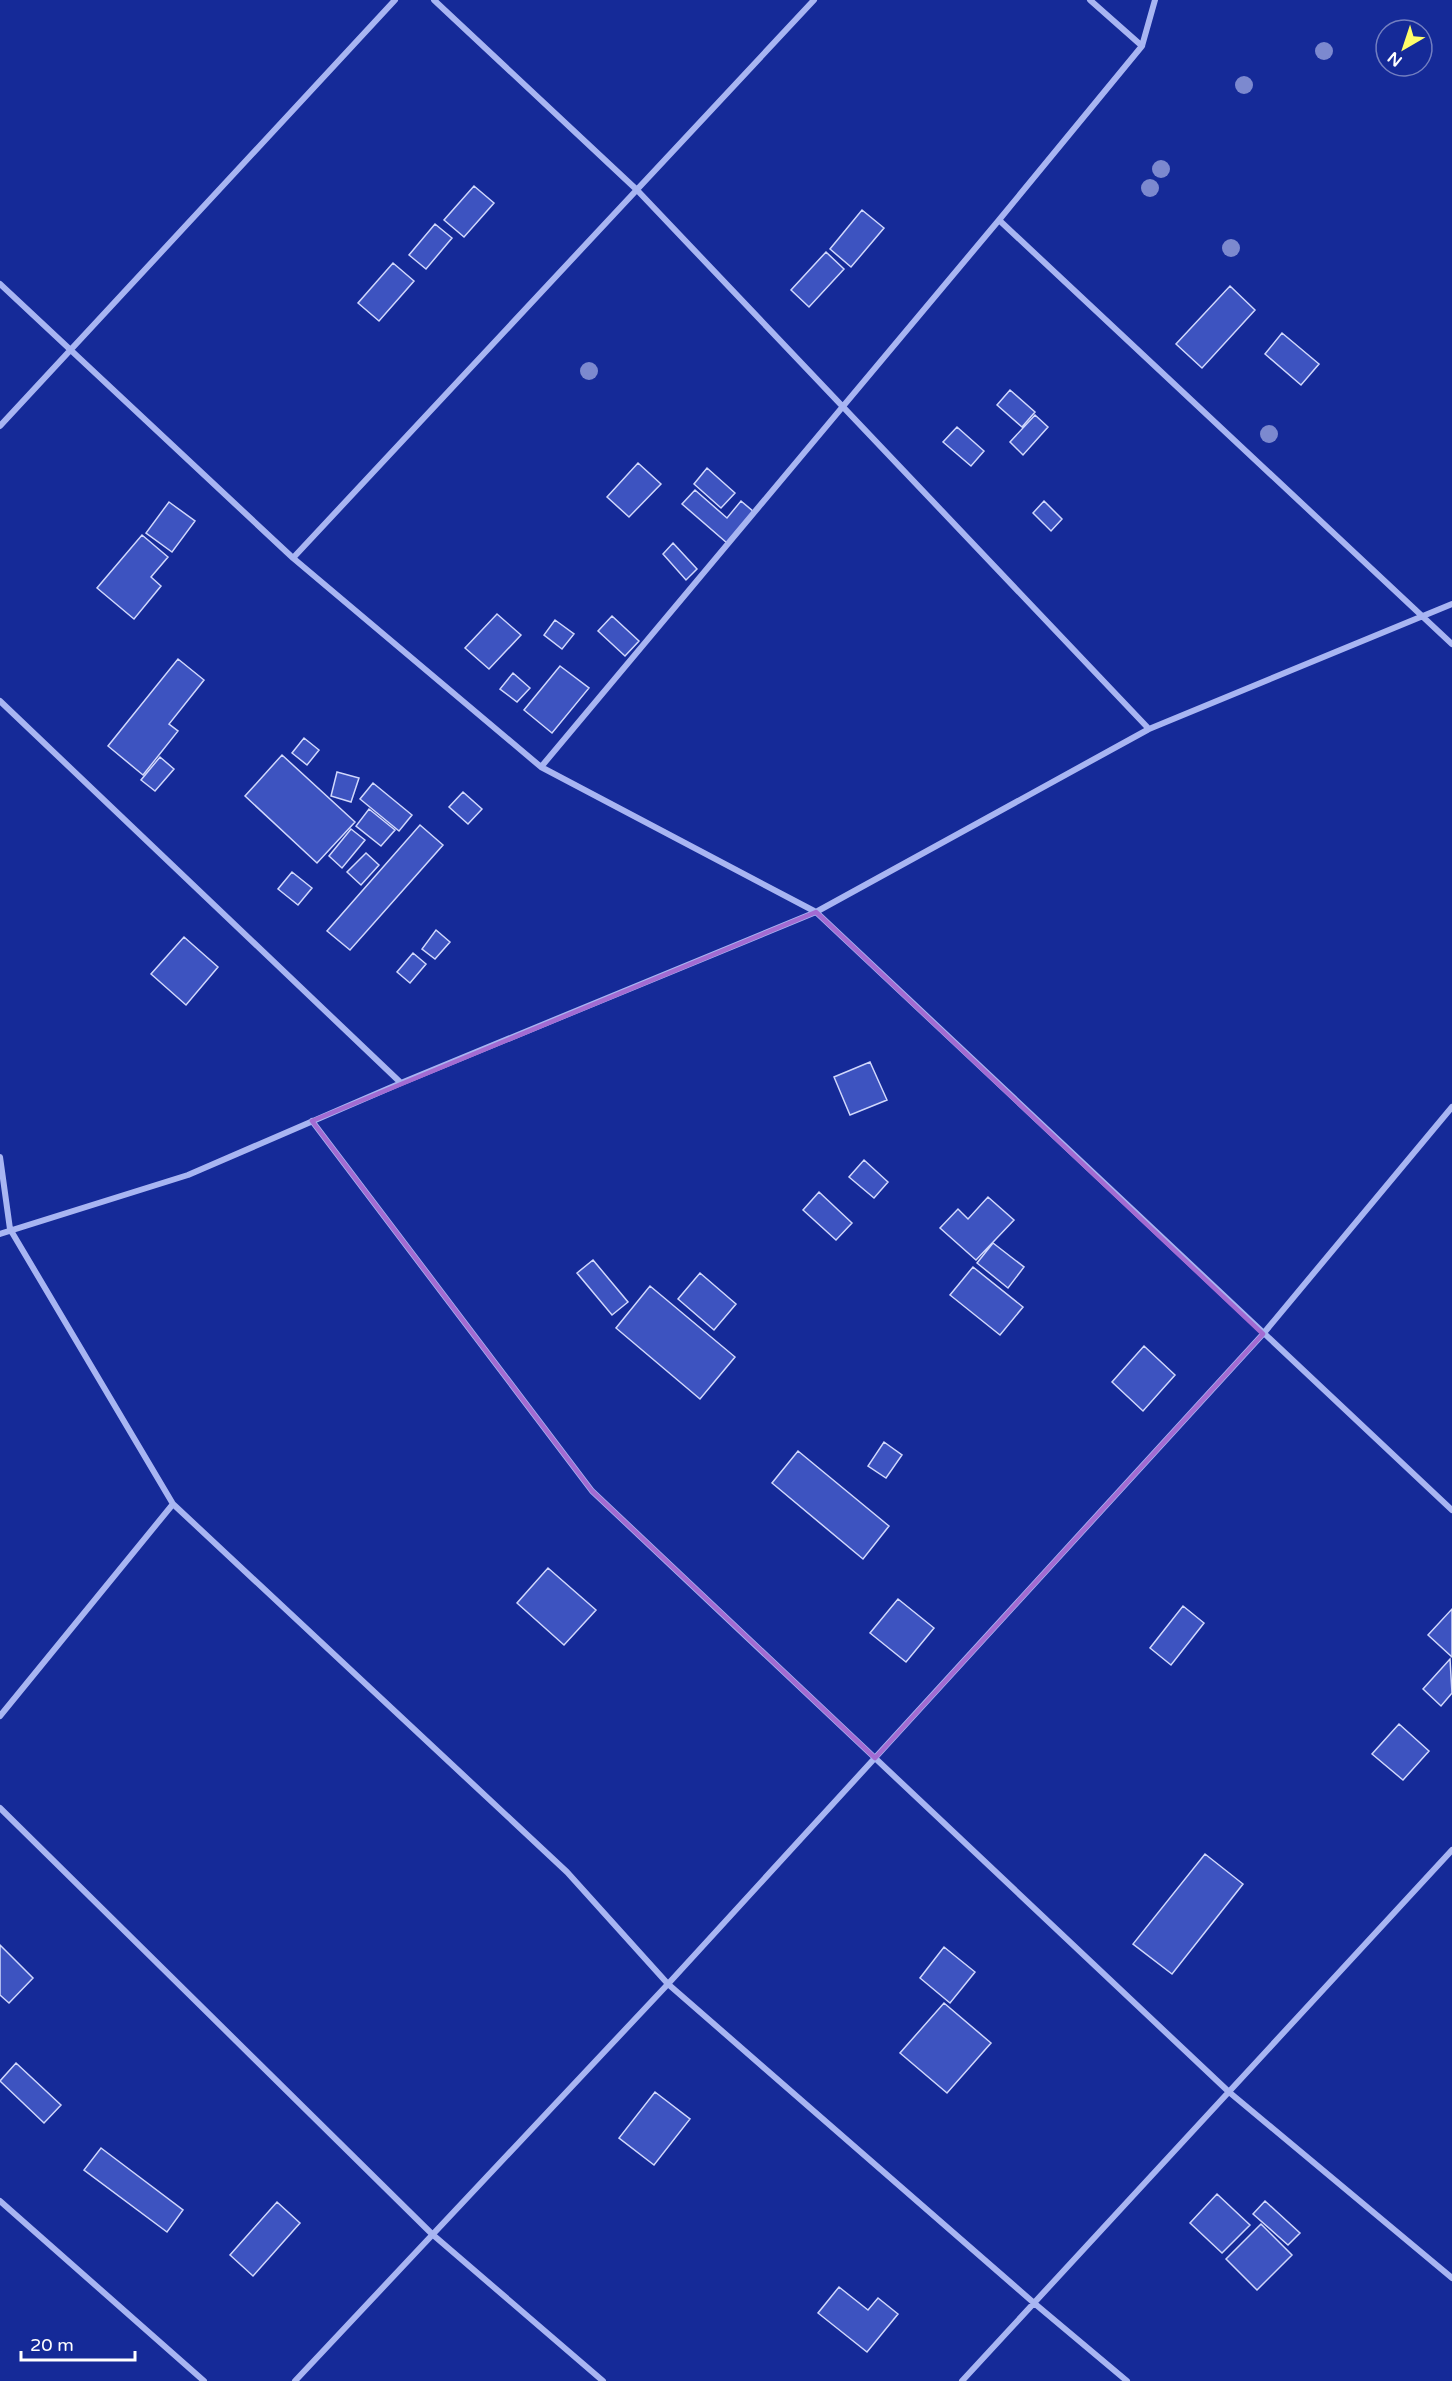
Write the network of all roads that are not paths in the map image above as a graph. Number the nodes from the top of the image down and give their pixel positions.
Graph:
1 (395, 0) edge
2 (434, 0) edge
3 (814, 0) edge
4 (1090, 0) edge
5 (1155, 0) edge
6 (1143, 46) junction
7 (637, 190) junction
8 (999, 220) junction
9 (0, 284) edge
10 (71, 350) junction
11 (843, 407) junction
12 (0, 426) edge
13 (293, 558) junction
14 (1452, 604) edge
15 (1421, 618) junction
16 (1452, 644) edge
17 (0, 701) edge
18 (1149, 729) junction
19 (541, 767) junction
20 (816, 912) junction
21 (401, 1083) junction
22 (1452, 1107) edge
23 (312, 1121) junction
24 (0, 1157) edge
25 (10, 1229) junction
26 (0, 1234) edge
27 (1263, 1334) junction
28 (173, 1504) junction
29 (1452, 1509) edge
30 (0, 1716) edge
31 (875, 1758) junction
32 (0, 1808) edge
33 (1452, 1850) edge
34 (668, 1984) junction
35 (1229, 2092) junction
36 (0, 2201) edge
37 (432, 2234) junction
38 (1452, 2278) edge
39 (1034, 2303) junction
40 (204, 2381) edge
41 (295, 2381) edge
42 (603, 2381) edge
43 (962, 2381) edge
44 (1127, 2381) edge

1 - 10 street
2 - 7 street
3 - 7 street
4 - 6 street
5 - 6 street
6 - 8 street
7 - 11 street
7 - 13 street
8 - 11 street
8 - 15 street
9 - 10 street
10 - 12 street
10 - 13 street
11 - 18 street
11 - 19 street
13 - 19 street
14 - 15 street
15 - 16 street
15 - 18 street
17 - 21 street
18 - 20 street
19 - 20 street
20 - 21 street
20 - 27 street
21 - 23 street
22 - 27 street
23 - 25 street
23 - 31 street
24 - 25 street
25 - 26 street
25 - 28 street
27 - 29 street
27 - 31 street
28 - 30 street
28 - 34 street
31 - 34 street
31 - 35 street
32 - 37 street
33 - 35 street
34 - 37 street
34 - 39 street
35 - 38 street
35 - 39 street
36 - 40 street
37 - 41 street
37 - 42 street
39 - 43 street
39 - 44 street

